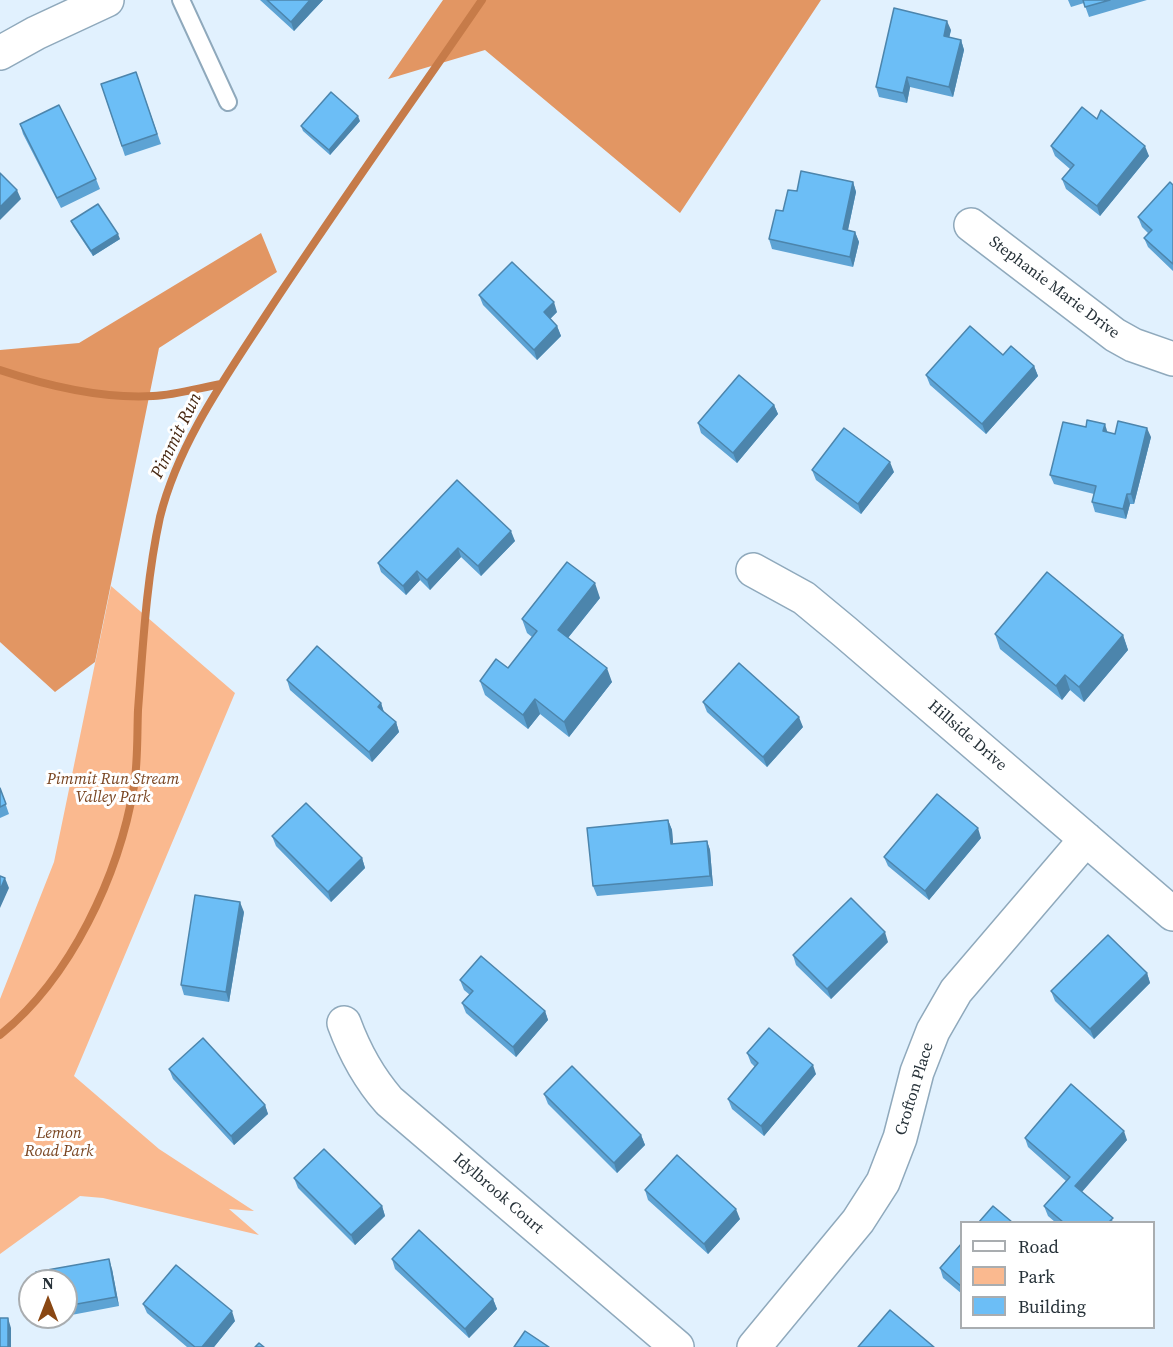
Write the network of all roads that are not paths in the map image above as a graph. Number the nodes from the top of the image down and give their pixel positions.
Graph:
1 (107, 0) edge
2 (181, 0) edge
3 (0, 53) edge
4 (228, 102) dead end
5 (971, 225) dead end
6 (1173, 359) edge
7 (753, 570) dead end
8 (1086, 839) junction
9 (1173, 915) edge
10 (344, 1023) dead end
11 (677, 1347) edge
12 (754, 1347) edge

1 - 3 street
2 - 4 lane
5 - 6 street, Stephanie Marie Drive
7 - 8 street, Hillside Drive
8 - 9 street, Hillside Drive
8 - 12 street, Crofton Place
10 - 11 street, Idylbrook Court

